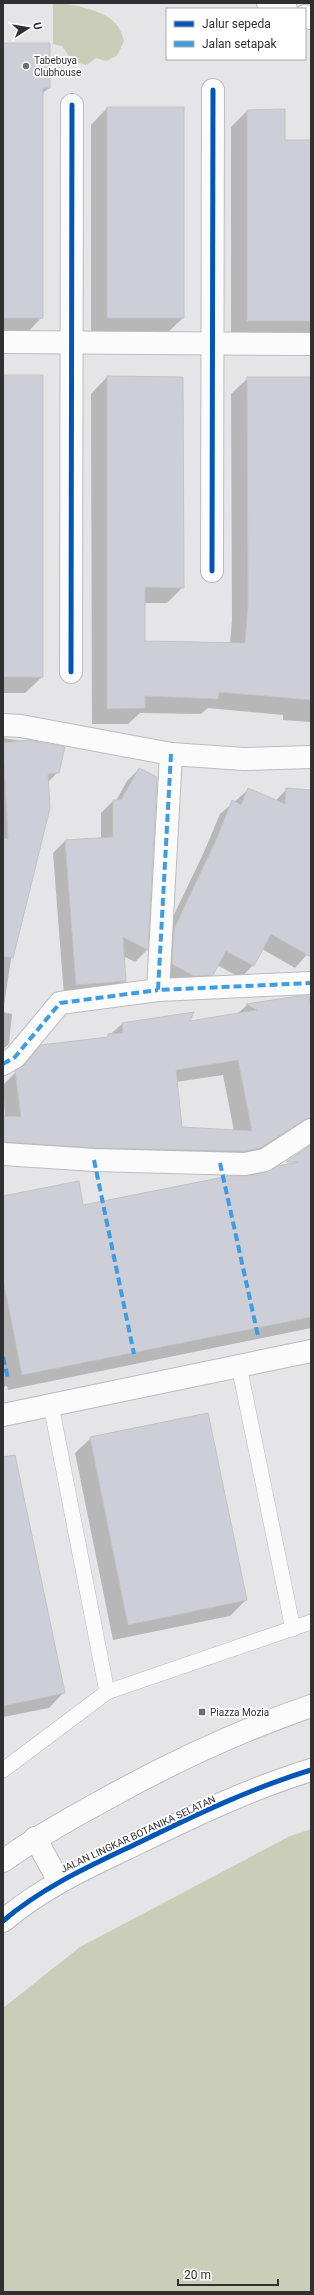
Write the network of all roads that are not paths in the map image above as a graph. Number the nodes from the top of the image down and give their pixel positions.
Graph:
1 (268, 3) edge
2 (283, 8) edge
3 (213, 90) dead end
4 (72, 105) dead end
5 (3, 342) edge
6 (72, 343) junction
7 (212, 343) junction
8 (311, 344) edge
9 (212, 571) dead end
10 (71, 672) dead end
11 (3, 725) edge
12 (171, 754) junction
13 (311, 757) edge
14 (311, 983) edge
15 (158, 990) junction
16 (3, 1064) edge
17 (311, 1130) edge
18 (3, 1154) edge
19 (311, 1351) edge
20 (238, 1366) junction
21 (51, 1405) junction
22 (3, 1415) edge
23 (311, 1622) edge
24 (293, 1629) junction
25 (107, 1692) junction
26 (311, 1706) edge
27 (3, 1770) edge
28 (311, 1770) edge
29 (35, 1838) junction
30 (3, 1862) edge
31 (59, 1881) junction
32 (3, 1921) edge

1 - 2 street
3 - 7 street
4 - 6 street
5 - 6 street
6 - 7 street
6 - 10 street
7 - 8 street
7 - 9 street
11 - 12 street
12 - 13 street
12 - 15 street
14 - 15 street
15 - 16 street
17 - 18 street
19 - 20 street
20 - 21 street
20 - 24 lane
21 - 22 street
21 - 25 lane
23 - 24 lane
24 - 25 lane
25 - 27 lane
26 - 29 street
28 - 31 street, JALAN LINGKAR BOTANIKA SELATAN
29 - 30 street
29 - 31 street
31 - 32 street, JALAN LINGKAR BOTANIKA SELATAN

